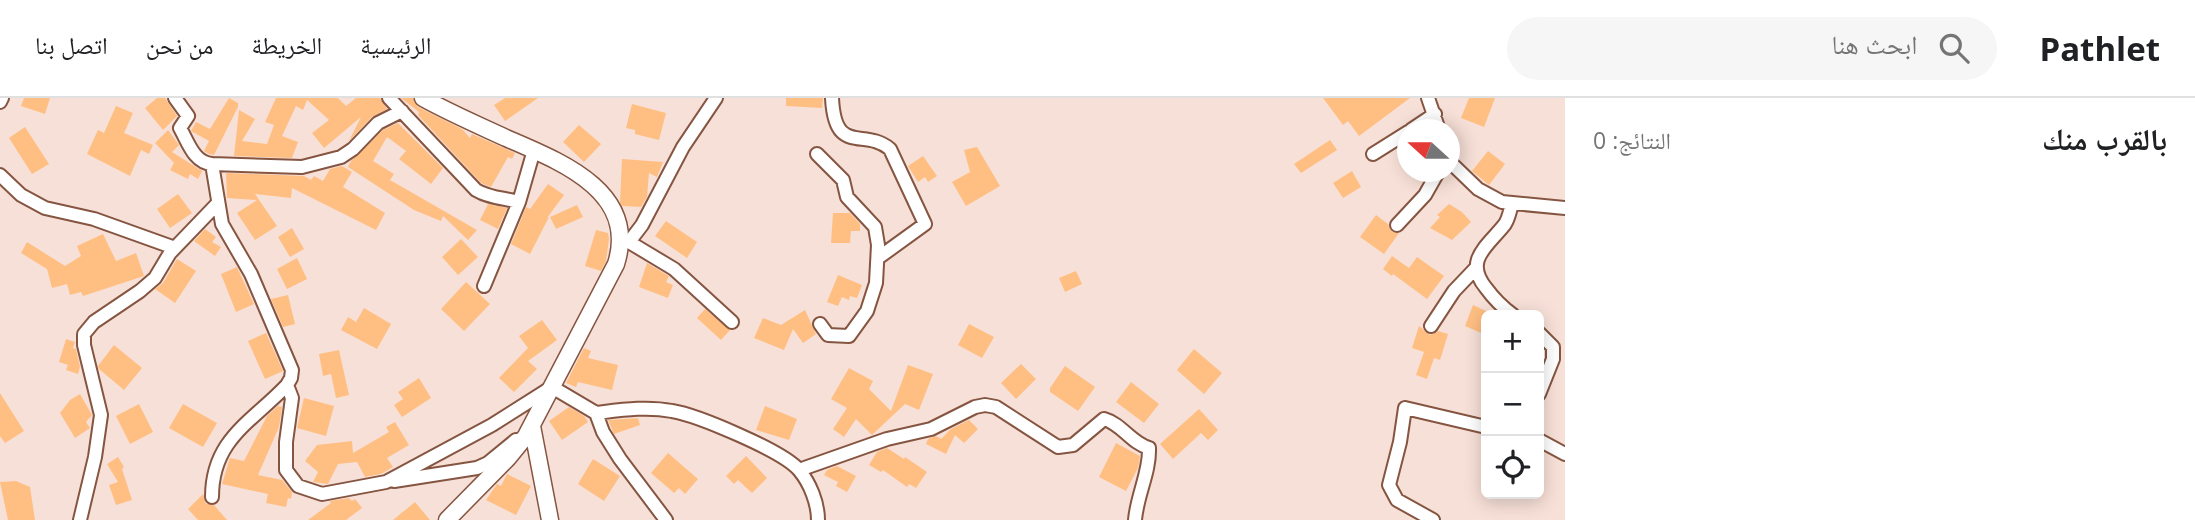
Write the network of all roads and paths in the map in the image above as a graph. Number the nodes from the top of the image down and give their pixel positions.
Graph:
1 (176, 98) edge
2 (388, 98) edge
3 (423, 98) edge
4 (716, 98) edge
5 (832, 98) edge
6 (1428, 98) edge
7 (401, 110) junction
8 (1435, 114) junction
9 (1427, 119) edge
10 (1436, 119) edge
11 (1397, 139) edge
12 (534, 150) junction
13 (817, 154) dead end
14 (1373, 154) dead end
15 (212, 164) junction
16 (1460, 172) edge
17 (0, 175) edge
18 (1432, 182) edge
19 (519, 202) junction
20 (218, 203) junction
21 (1513, 204) junction
22 (1565, 208) edge
23 (1397, 225) dead end
24 (625, 242) junction
25 (175, 248) junction
26 (878, 258) junction
27 (1475, 270) junction
28 (484, 286) dead end
29 (1508, 310) edge
30 (732, 322) dead end
31 (820, 324) dead end
32 (1431, 326) dead end
33 (1544, 338) edge
34 (1544, 382) edge
35 (288, 386) junction
36 (552, 387) junction
37 (596, 413) junction
38 (532, 426) junction
39 (1481, 427) edge
40 (1544, 443) edge
41 (1565, 454) edge
42 (799, 470) junction
43 (386, 482) junction
44 (212, 497) dead end
45 (80, 520) edge
46 (447, 520) edge
47 (550, 520) edge
48 (666, 520) edge
49 (818, 520) edge
50 (1135, 520) edge
51 (1433, 520) edge

1 - 15 street
2 - 7 street
3 - 12 street
4 - 24 street
5 - 26 street
6 - 8 street
7 - 15 street
7 - 19 street
8 - 9 street
8 - 10 street
11 - 14 street
12 - 19 street
12 - 24 street
13 - 26 street
15 - 20 street
16 - 21 street
17 - 25 street
18 - 23 street
19 - 28 street
20 - 25 street
20 - 35 street
21 - 22 street
21 - 27 street
24 - 30 street
24 - 36 street
25 - 45 street
26 - 31 street
27 - 29 street
27 - 32 street
33 - 34 street
35 - 43 street
35 - 44 street
36 - 37 street
36 - 38 street
36 - 43 street
37 - 42 street
37 - 48 street
38 - 43 street
38 - 46 street
38 - 47 street
39 - 51 street
40 - 41 street
42 - 49 street
42 - 50 street

